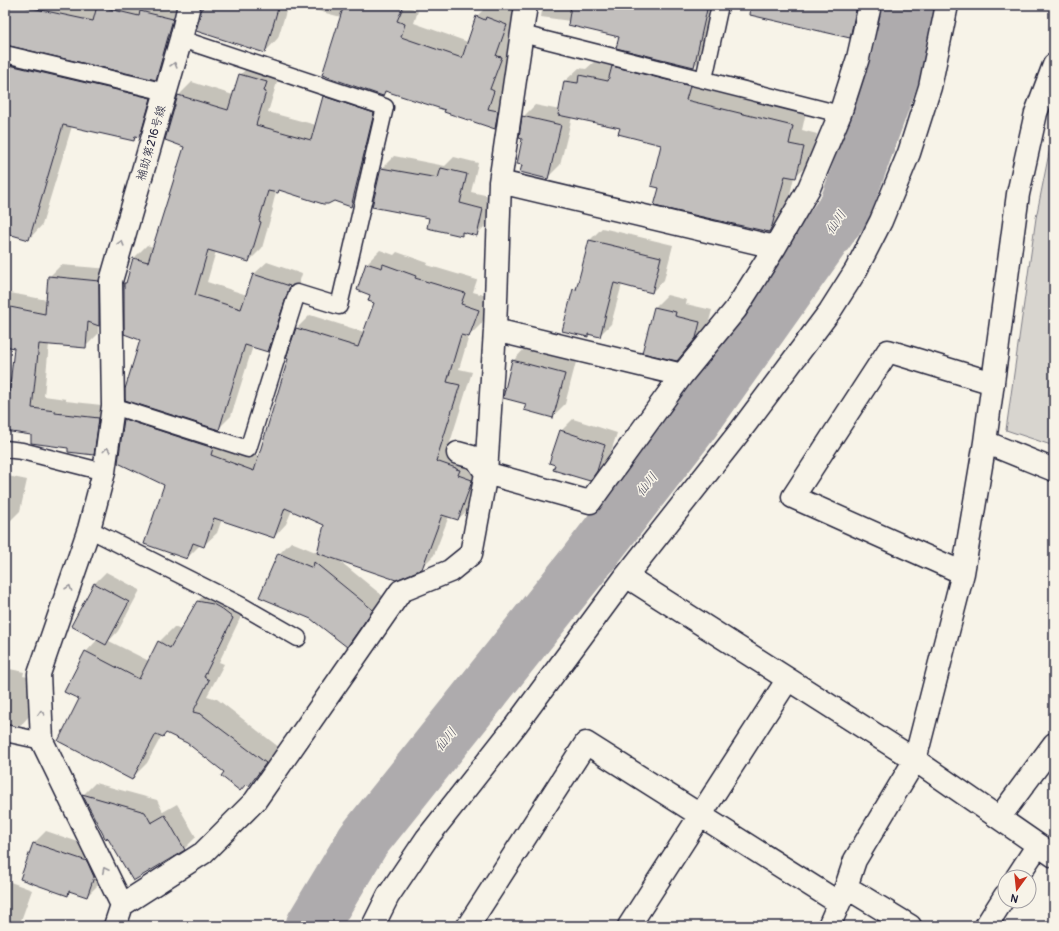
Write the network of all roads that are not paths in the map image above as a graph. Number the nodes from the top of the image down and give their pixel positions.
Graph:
1 (189, 5) edge
2 (526, 5) edge
3 (720, 5) edge
4 (870, 5) edge
5 (948, 5) edge
6 (522, 34) junction
7 (181, 39) junction
8 (5, 54) edge
9 (1054, 65) edge
10 (704, 79) junction
11 (166, 92) junction
12 (840, 114) junction
13 (500, 182) junction
14 (775, 247) junction
15 (495, 330) junction
16 (682, 375) junction
17 (993, 383) junction
18 (113, 406) junction
19 (985, 442) junction
20 (5, 449) edge
21 (458, 453) dead end
22 (1054, 470) edge
23 (104, 472) junction
24 (486, 473) junction
25 (89, 529) junction
26 (963, 573) junction
27 (626, 576) junction
28 (298, 638) dead end
29 (788, 679) junction
30 (5, 733) edge
31 (42, 741) junction
32 (1054, 744) edge
33 (916, 760) junction
34 (700, 816) junction
35 (999, 818) junction
36 (1046, 851) edge
37 (1027, 869) edge
38 (843, 895) junction
39 (122, 905) junction
40 (997, 909) edge
41 (115, 926) edge
42 (373, 926) edge
43 (468, 926) edge
44 (629, 926) edge
45 (829, 926) edge
46 (910, 926) edge
47 (986, 926) edge

1 - 7 street, 補助第216号線
2 - 6 street
3 - 10 lane
4 - 12 street
5 - 27 street
6 - 10 lane
6 - 13 street
11 -> 7 street, 補助第216号線
7 - 18 lane
8 - 11 lane
9 - 17 street
10 - 12 lane
18 -> 11 street, 補助第216号線
12 - 14 street
13 - 14 street
13 - 15 street
14 - 16 street
15 - 16 street
15 - 24 street
16 - 24 street
17 - 19 street
17 - 26 street
23 -> 18 street, 補助第216号線
19 - 22 street
19 - 26 street
20 - 23 lane
21 - 24 street
23 - 25 street, 補助第216号線
24 - 39 street
25 - 28 lane
31 -> 25 street, 補助第216号線
26 - 33 street
27 - 29 street
27 - 42 street
29 - 33 street
29 - 34 street
30 - 31 lane
39 -> 31 street
32 - 35 street
33 - 35 street
33 - 38 street
34 - 38 street
34 - 43 street
34 - 44 street
35 - 36 street
36 - 37 street
38 - 45 street
38 - 46 street
39 - 41 street
40 - 47 street

